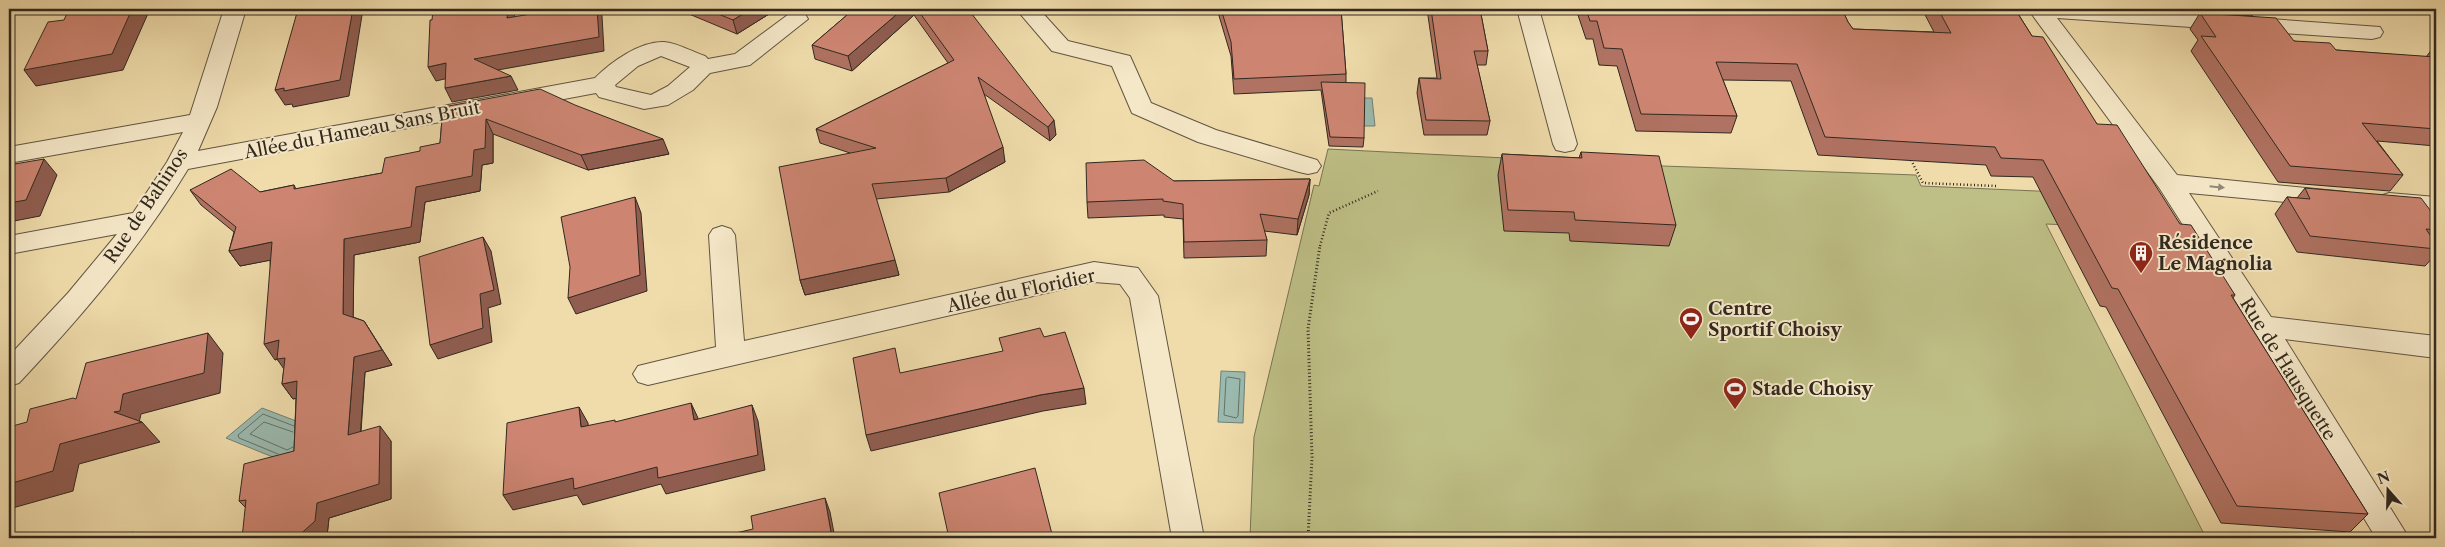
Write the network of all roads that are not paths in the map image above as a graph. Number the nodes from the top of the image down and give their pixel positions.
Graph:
1 (235, 9) edge
2 (1027, 9) edge
3 (1528, 9) edge
4 (2040, 10) edge
5 (797, 18) dead end
6 (2372, 32) dead end
7 (702, 67) junction
8 (603, 84) junction
9 (199, 121) junction
10 (1565, 144) dead end
11 (9, 155) edge
12 (180, 162) junction
13 (1308, 166) dead end
14 (2169, 183) junction
15 (2436, 206) edge
16 (140, 221) junction
17 (722, 235) dead end
18 (9, 245) edge
19 (2262, 326) junction
20 (2436, 347) edge
21 (731, 355) junction
22 (648, 374) dead end
23 (9, 375) edge
24 (1188, 538) edge
25 (2393, 538) edge

1 - 9 street, Rue de Bahinos
2 - 13 street
3 - 10 street
4 - 6 street
4 - 14 street, Rue de Hausquette
5 - 7 street
7 - 8 street
7 - 8 street
8 - 12 street, Allée du Hameau Sans Bruit
9 - 11 street
9 - 12 street, Rue de Bahinos
12 - 16 street, Rue de Bahinos
14 -> 15 street
14 - 19 street, Rue de Hausquette
16 - 18 street
16 - 23 street, Rue de Bahinos
17 - 21 street
19 - 20 street
19 - 25 street, Rue de Hausquette
21 - 22 street, Allée du Floridier
21 - 24 street, Allée du Floridier

